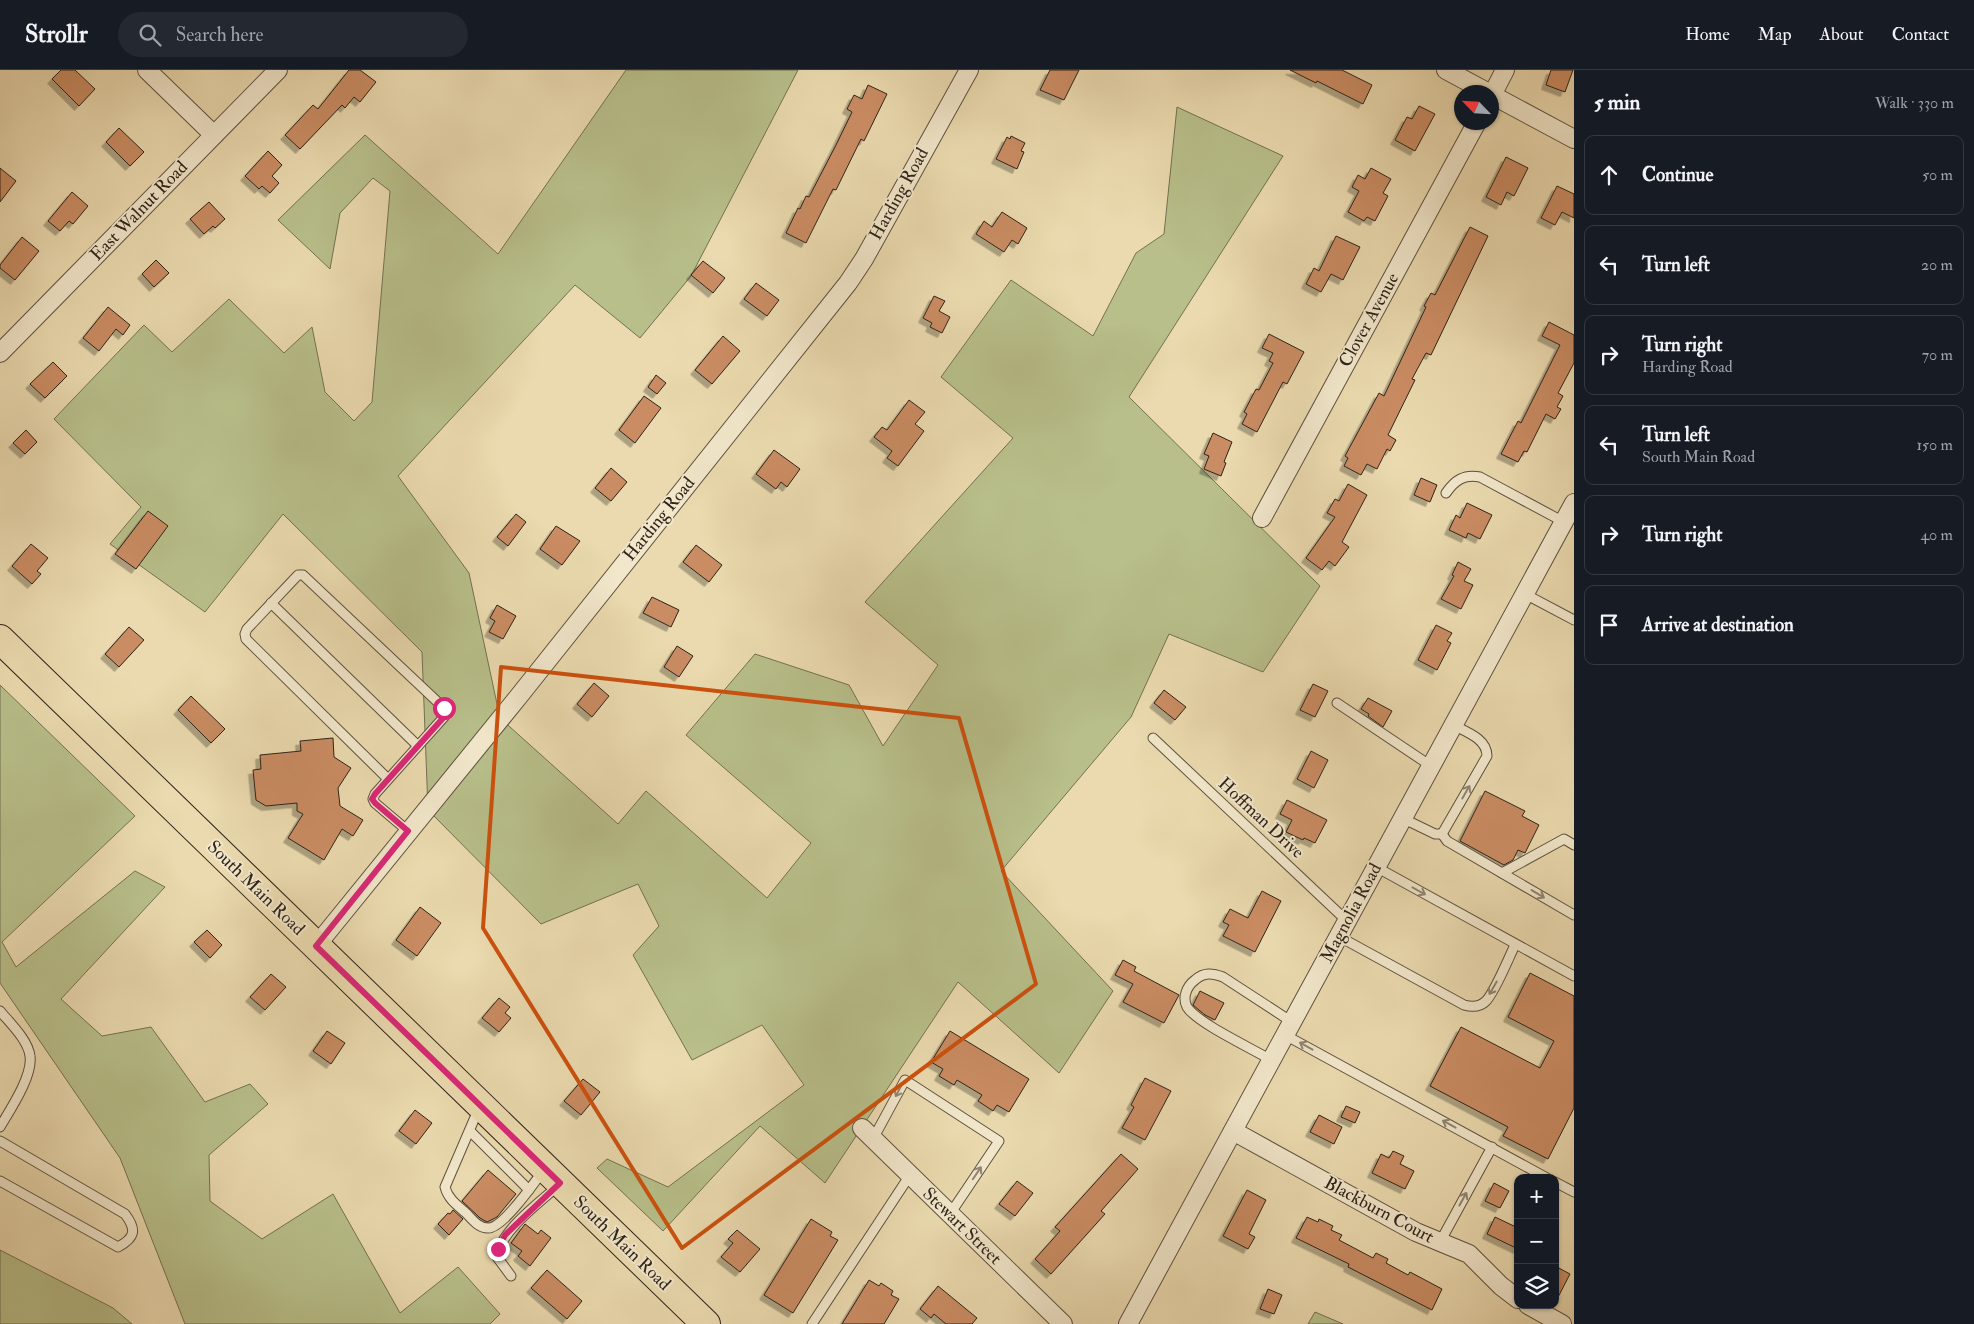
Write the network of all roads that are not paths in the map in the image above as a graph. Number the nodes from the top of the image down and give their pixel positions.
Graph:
1 (147, 70) edge
2 (278, 70) edge
3 (969, 70) edge
4 (1446, 70) edge
5 (1505, 70) edge
6 (1474, 85) edge
7 (1497, 85) edge
8 (1499, 99) edge
9 (1473, 130) edge
10 (214, 135) junction
11 (1574, 140) edge
12 (0, 353) edge
13 (1446, 493) dead end
14 (1574, 503) edge
15 (1262, 518) dead end
16 (1564, 522) junction
17 (1524, 594) junction
18 (271, 603) junction
19 (1574, 620) edge
20 (0, 639) edge
21 (1337, 703) dead end
22 (1453, 724) junction
23 (1152, 738) dead end
24 (418, 746) junction
25 (1431, 766) junction
26 (388, 779) junction
27 (1402, 818) junction
28 (408, 831) junction
29 (1442, 834) junction
30 (1574, 845) edge
31 (1376, 867) junction
32 (1502, 873) junction
33 (1574, 915) edge
34 (1342, 929) junction
35 (1515, 945) junction
36 (316, 946) junction
37 (1574, 976) edge
38 (0, 1011) edge
39 (1289, 1028) junction
40 (1272, 1060) junction
41 (480, 1105) junction
42 (0, 1127) edge
43 (470, 1131) junction
44 (1233, 1131) junction
45 (868, 1133) joint
46 (0, 1141) edge
47 (1492, 1147) junction
48 (1540, 1174) edge
49 (910, 1175) junction
50 (553, 1176) junction
51 (0, 1181) edge
52 (1559, 1184) edge
53 (529, 1190) junction
54 (1574, 1192) edge
55 (950, 1214) junction
56 (1440, 1242) junction
57 (511, 1276) dead end
58 (1514, 1296) edge
59 (1535, 1309) edge
60 (706, 1324) edge
61 (812, 1324) edge
62 (1063, 1324) edge
63 (1128, 1324) edge
64 (1562, 1324) edge

1 - 10 street
2 - 10 street, East Walnut Road
3 - 28 street, Harding Road
4 - 6 street
5 - 7 street
8 - 11 street
9 - 15 street, Clover Avenue
10 - 12 street, East Walnut Road
13 - 16 lane
14 - 16 street, Magnolia Road
16 - 17 street, Magnolia Road
17 - 19 lane
17 - 22 street, Magnolia Road
18 - 24 lane
18 - 24 lane
18 - 26 lane
20 - 36 main road, South Main Road
21 - 25 lane
22 - 25 street, Magnolia Road
29 -> 22 lane
23 - 34 lane, Hoffman Drive
24 - 26 lane
25 - 27 street, Magnolia Road
26 - 28 lane
27 - 29 lane
27 - 31 street, Magnolia Road
28 - 36 street, Harding Road
29 - 32 lane
30 - 32 lane
31 - 34 street, Magnolia Road
31 -> 35 lane
32 -> 33 lane
35 -> 34 lane, Hoffman Drive
34 - 39 street, Magnolia Road
35 - 37 lane
36 - 41 main road, South Main Road
38 - 42 lane
39 - 40 street, Magnolia Road
39 - 40 lane
47 -> 39 lane
40 - 44 street, Magnolia Road
41 - 43 lane
41 - 50 main road, South Main Road
43 - 53 lane
43 - 53 lane
44 - 56 street, Blackburn Court
44 - 63 street, Magnolia Road
45 - 49 street, Stewart Street
55 -> 45 lane
46 - 51 lane
47 - 48 lane
56 -> 47 lane
49 - 55 street, Stewart Street
49 - 61 lane
50 - 53 lane
50 - 57 lane
50 - 60 main road, South Main Road
52 - 54 lane
55 - 62 street, Stewart Street
56 - 58 street, Blackburn Court
59 - 64 street

